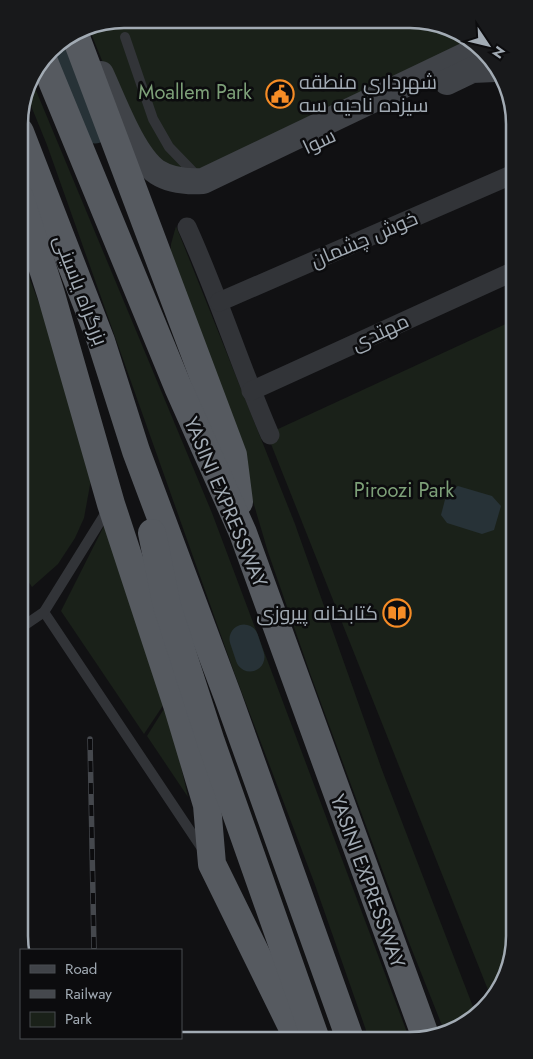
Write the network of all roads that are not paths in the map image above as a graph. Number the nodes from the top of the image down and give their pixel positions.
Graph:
1 (79, 38) edge
2 (80, 38) edge
3 (125, 38) dead end
4 (463, 57) edge
5 (46, 66) edge
6 (472, 70) edge
7 (28, 153) edge
8 (506, 177) edge
9 (207, 180) junction
10 (28, 223) edge
11 (187, 227) dead end
12 (506, 275) edge
13 (219, 302) junction
14 (251, 391) junction
15 (270, 435) dead end
16 (136, 451) junction
17 (111, 504) junction
18 (243, 533) junction
19 (44, 612) junction
20 (28, 623) edge
21 (212, 864) junction
22 (423, 1031) edge
23 (295, 1032) edge
24 (314, 1032) edge
25 (348, 1032) edge

1 - 18 highway
2 - 9 main road
3 - 9 lane
4 - 9 main road, سوا
5 - 18 highway, YASINI EXPRESSWAY
6 - 9 main road, سوا
7 - 16 highway, بزرگراه یاسینی
8 - 13 street, خوش چشمان
10 - 17 highway
11 - 13 street
12 - 14 street, مهتدی
13 - 14 street
14 - 15 street
16 - 24 highway
16 - 25 highway
17 - 19 lane
17 - 21 highway
18 - 22 highway, YASINI EXPRESSWAY
19 - 20 lane
19 - 21 lane
21 - 23 highway

